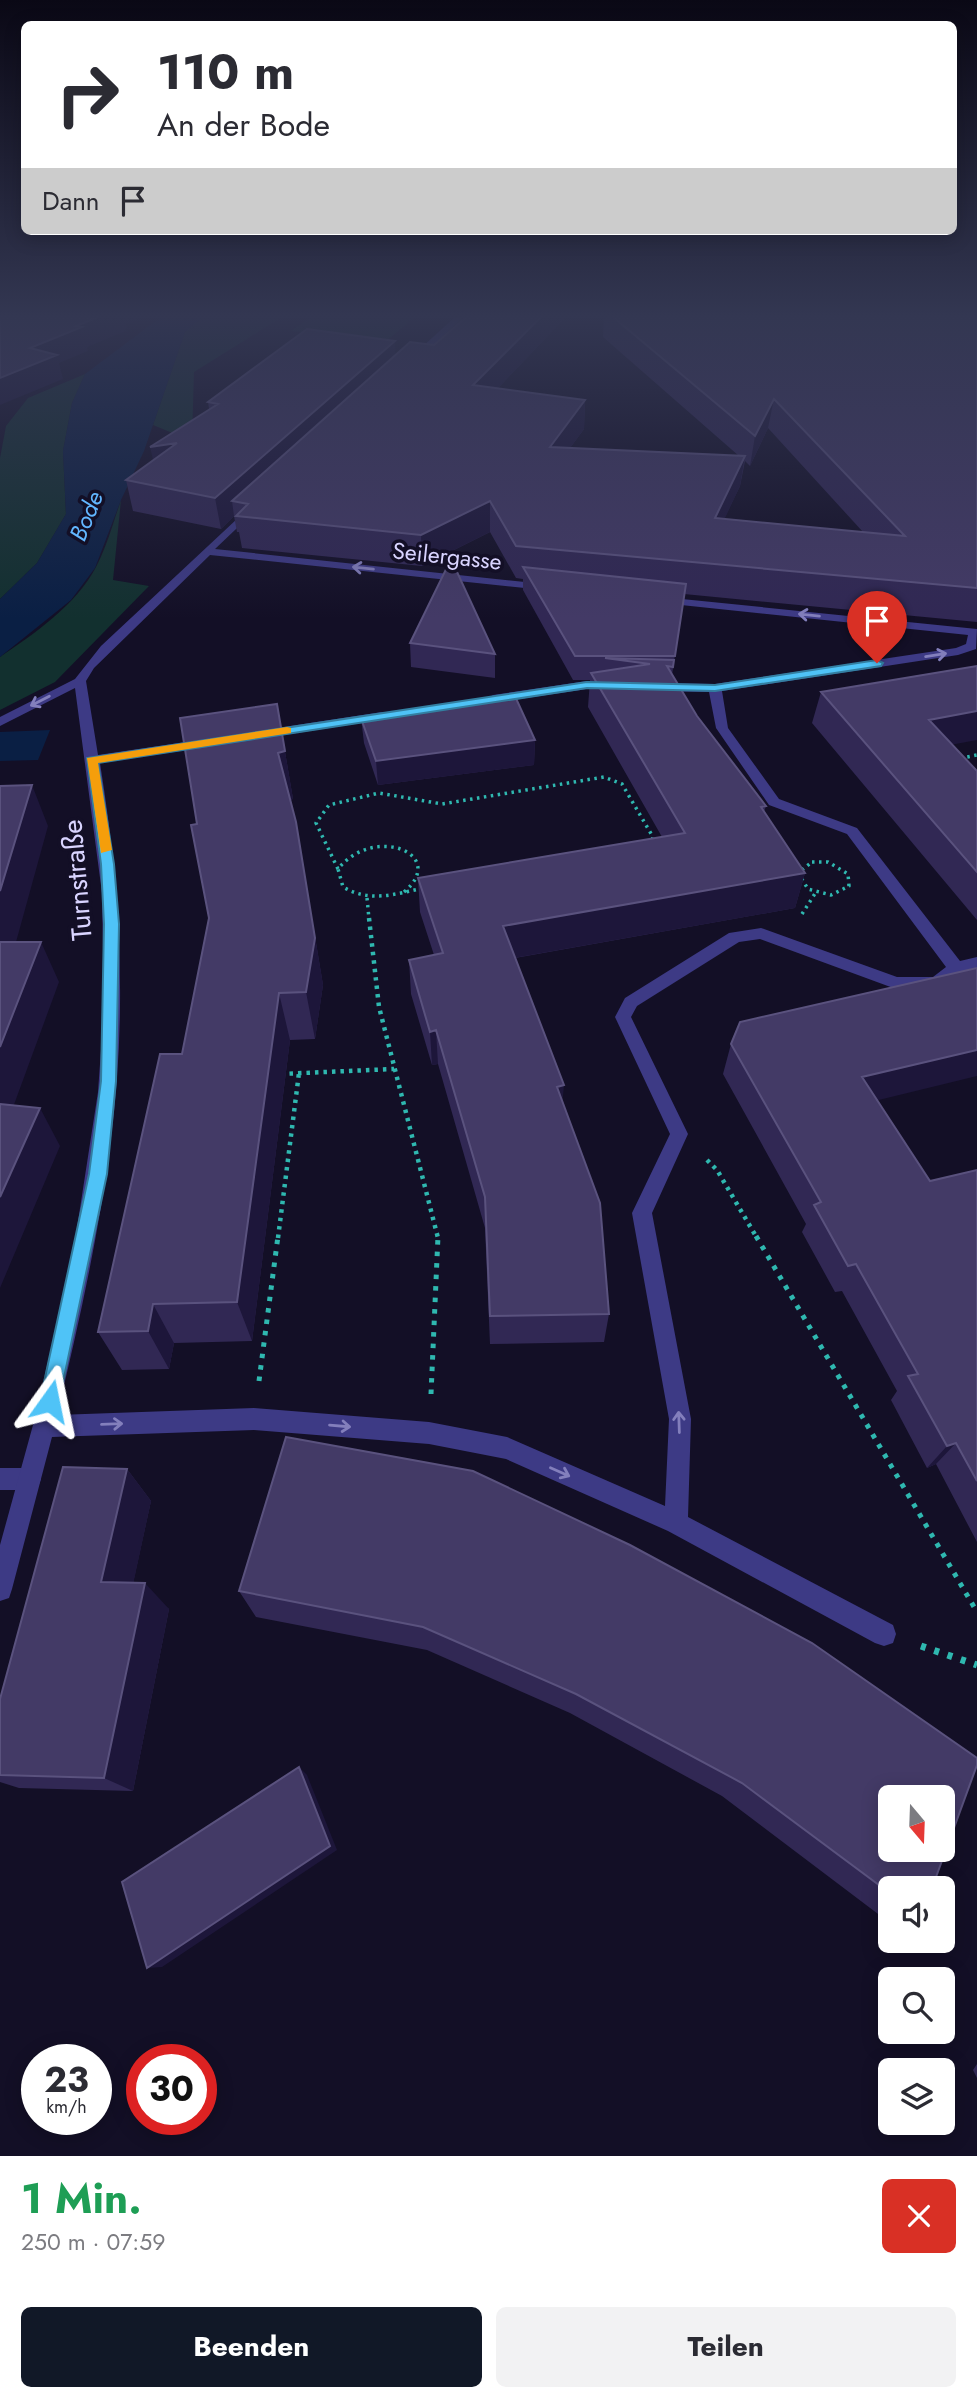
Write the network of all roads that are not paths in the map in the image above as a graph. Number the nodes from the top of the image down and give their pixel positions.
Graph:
1 (263, 497) edge
2 (206, 551) junction
3 (564, 589) edge
4 (646, 598) edge
5 (976, 632) edge
6 (80, 681) junction
7 (715, 688) junction
8 (477, 702) edge
9 (395, 714) edge
10 (0, 722) edge
11 (243, 737) edge
12 (216, 742) edge
13 (92, 760) junction
14 (977, 963) edge
15 (956, 968) junction
16 (44, 1426) junction
17 (0, 1479) edge
18 (30, 1479) junction
19 (676, 1522) junction
20 (0, 1589) edge
21 (884, 1634) road end

1 - 2 street
3 -> 2 street, Seilergasse
2 - 6 street
5 -> 4 street
7 -> 5 street
6 -> 10 street
6 - 13 street, Turnstraße
7 - 8 street
7 - 15 street
9 - 11 street
12 - 13 street
13 - 16 street, Turnstraße
14 - 15 street
19 -> 15 street
16 - 18 street, Turnstraße
16 -> 19 street
17 - 18 street
18 - 20 street, Turnstraße
19 - 21 street

